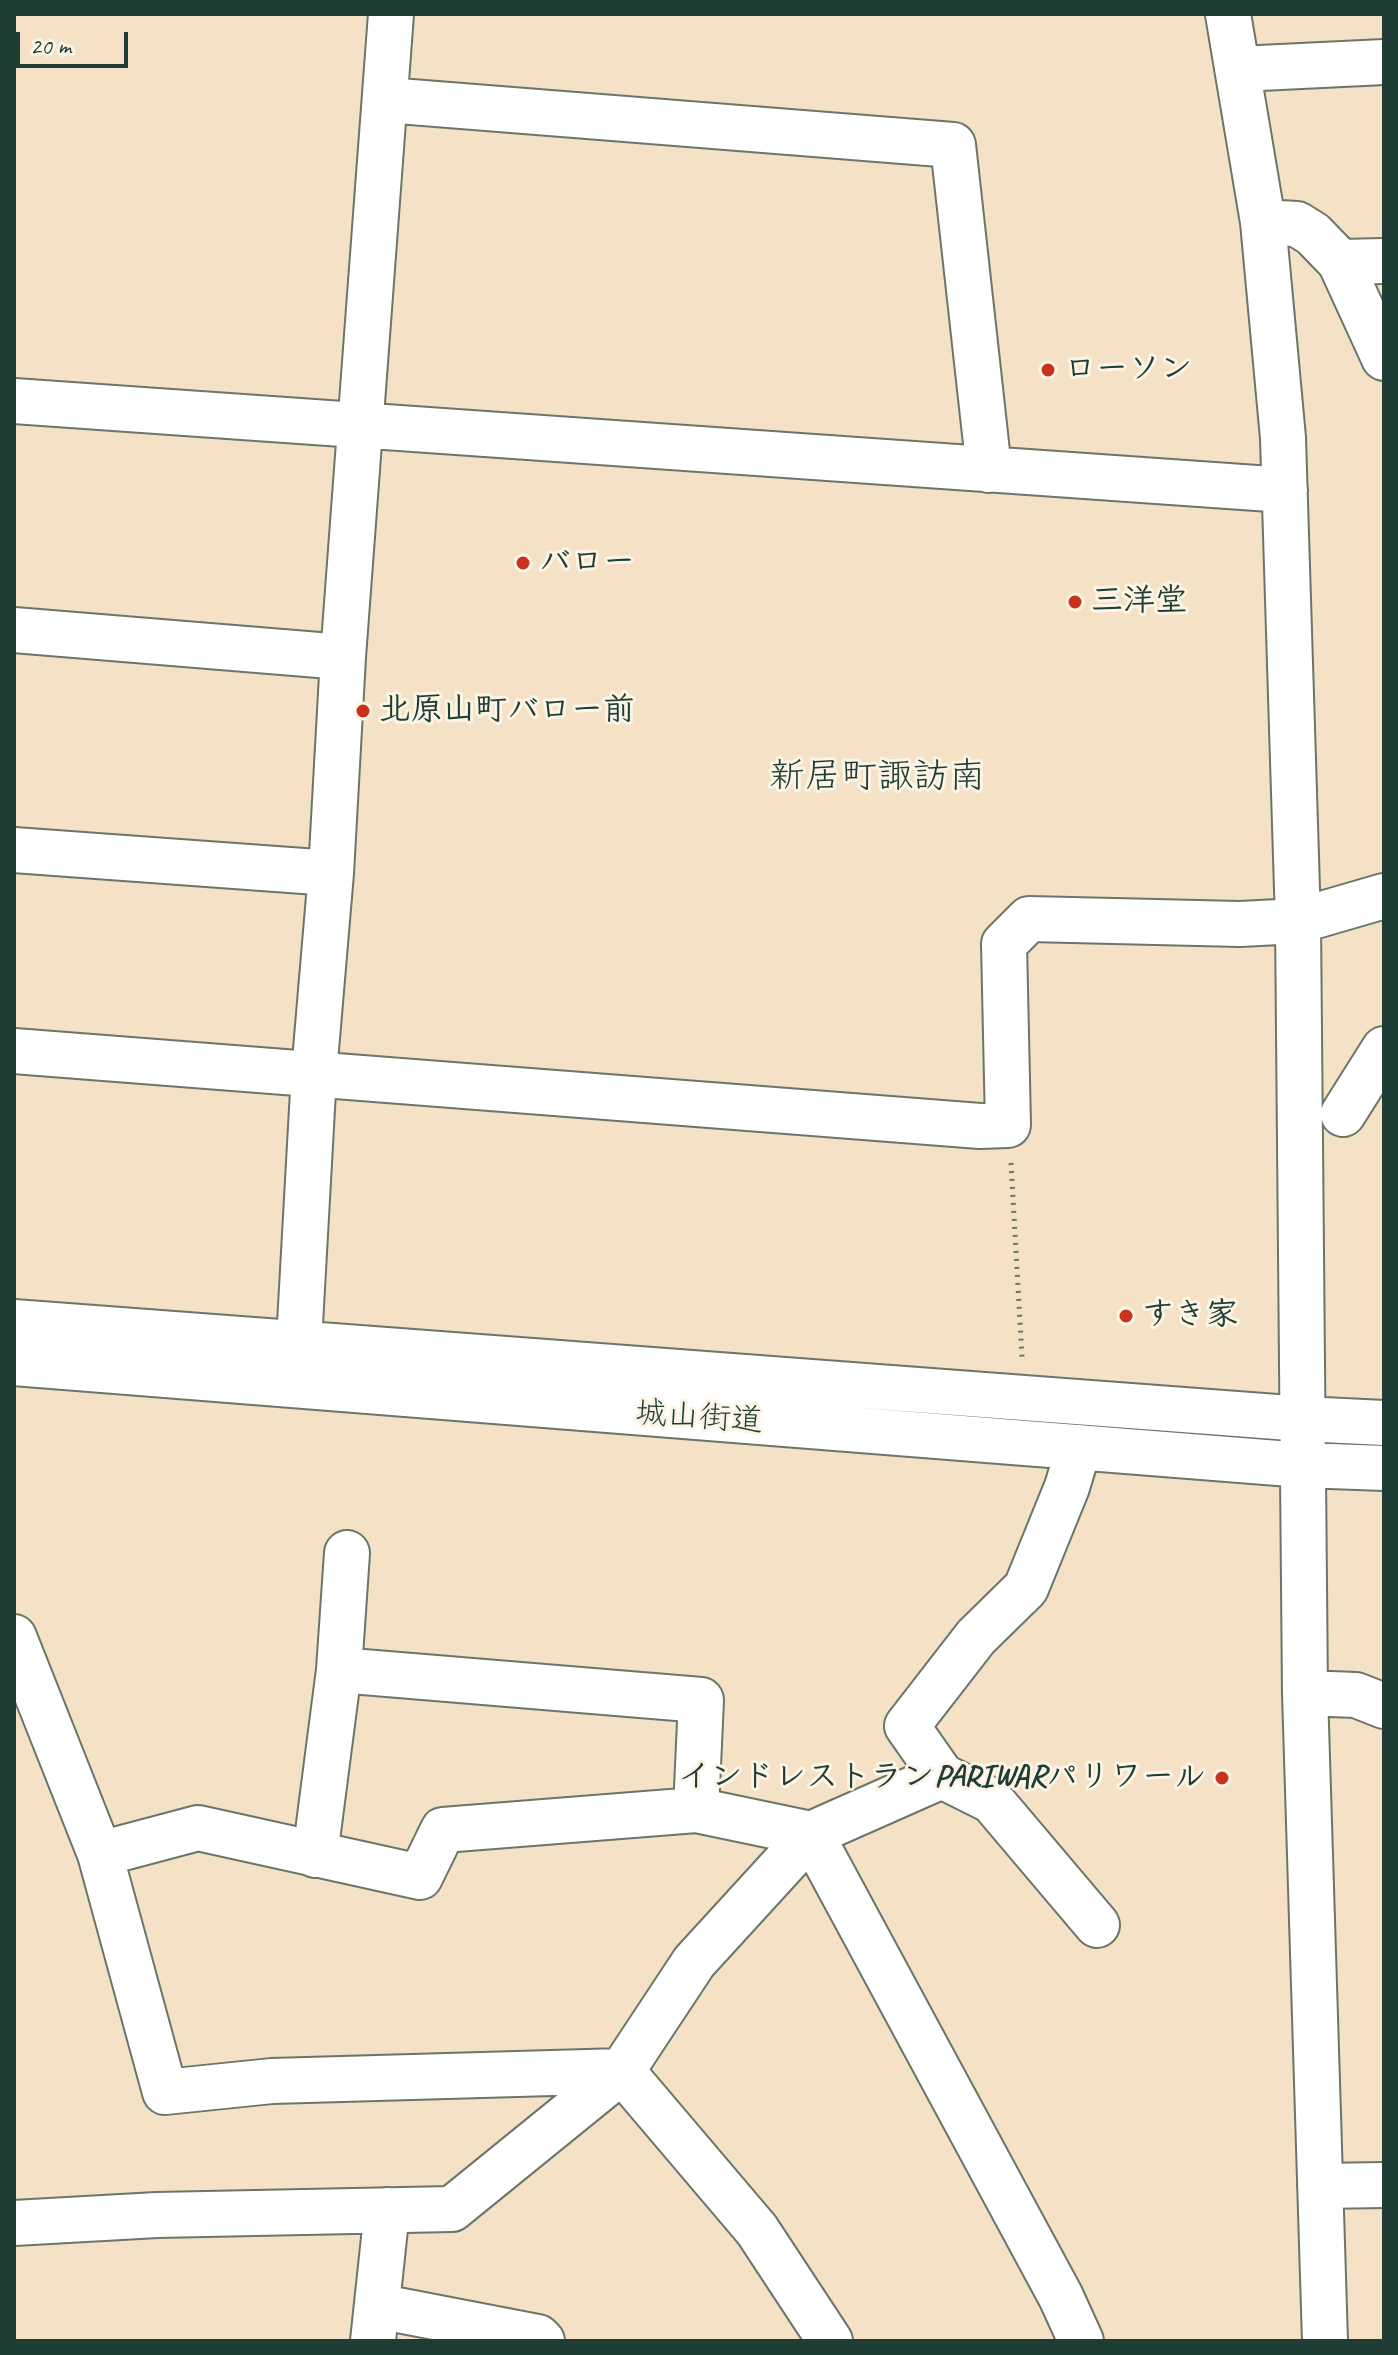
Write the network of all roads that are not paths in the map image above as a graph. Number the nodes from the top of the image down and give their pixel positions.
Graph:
1 (391, 14) edge
2 (1228, 14) edge
3 (1384, 62) edge
4 (1239, 69) junction
5 (386, 100) junction
6 (1263, 222) junction
7 (1384, 261) edge
8 (1340, 262) junction
9 (1384, 358) edge
10 (14, 401) edge
11 (361, 426) junction
12 (989, 470) junction
13 (1285, 490) junction
14 (14, 630) edge
15 (343, 657) junction
16 (14, 850) edge
17 (331, 873) junction
18 (1384, 896) edge
19 (1298, 921) junction
20 (1384, 1049) edge
21 (14, 1051) edge
22 (314, 1073) junction
23 (1343, 1114) dead end
24 (14, 1322) edge
25 (299, 1342) junction
26 (14, 1363) edge
27 (1303, 1419) junction
28 (1384, 1423) edge
29 (1079, 1447) junction
30 (1303, 1465) junction
31 (1384, 1468) edge
32 (347, 1553) dead end
33 (14, 1637) edge
34 (339, 1670) junction
35 (1305, 1693) junction
36 (1384, 1706) edge
37 (942, 1776) junction
38 (696, 1810) junction
39 (811, 1834) junction
40 (100, 1854) junction
41 (315, 1855) junction
42 (1097, 1925) dead end
43 (622, 2071) junction
44 (1384, 2185) edge
45 (1320, 2186) junction
46 (387, 2210) junction
47 (14, 2223) edge
48 (375, 2323) edge
49 (816, 2335) edge
50 (542, 2341) edge
51 (1081, 2341) edge
52 (1325, 2341) edge

1 - 5 street
2 - 4 street
3 - 4 street
4 - 6 street
5 - 11 street
5 - 12 street
6 - 8 street
6 - 13 street
7 - 8 street
8 - 9 street
10 - 11 street
11 - 12 street
11 - 15 street
12 - 13 street
13 - 19 street
14 - 15 street
15 - 17 street
16 - 17 street
17 - 22 street
18 - 19 street
19 - 22 street
19 - 27 street
20 - 23 street
21 - 22 street
22 - 25 street
24 - 25 street, 城山街道
25 - 27 street, 城山街道
26 - 29 street, 城山街道
27 - 28 street, 城山街道
27 - 30 street
29 - 30 street, 城山街道
29 - 37 street
30 - 31 street, 城山街道
30 - 35 street
32 - 34 street
33 - 40 street
34 - 38 street
34 - 41 street
35 - 36 street
35 - 45 street
37 - 39 street
37 - 42 street
38 - 39 street
38 - 41 street
39 - 43 street
39 - 51 street
40 - 41 street
40 - 43 street
43 - 46 street
43 - 49 street
44 - 45 street
45 - 52 street
46 - 47 street
46 - 48 street
48 - 50 street

